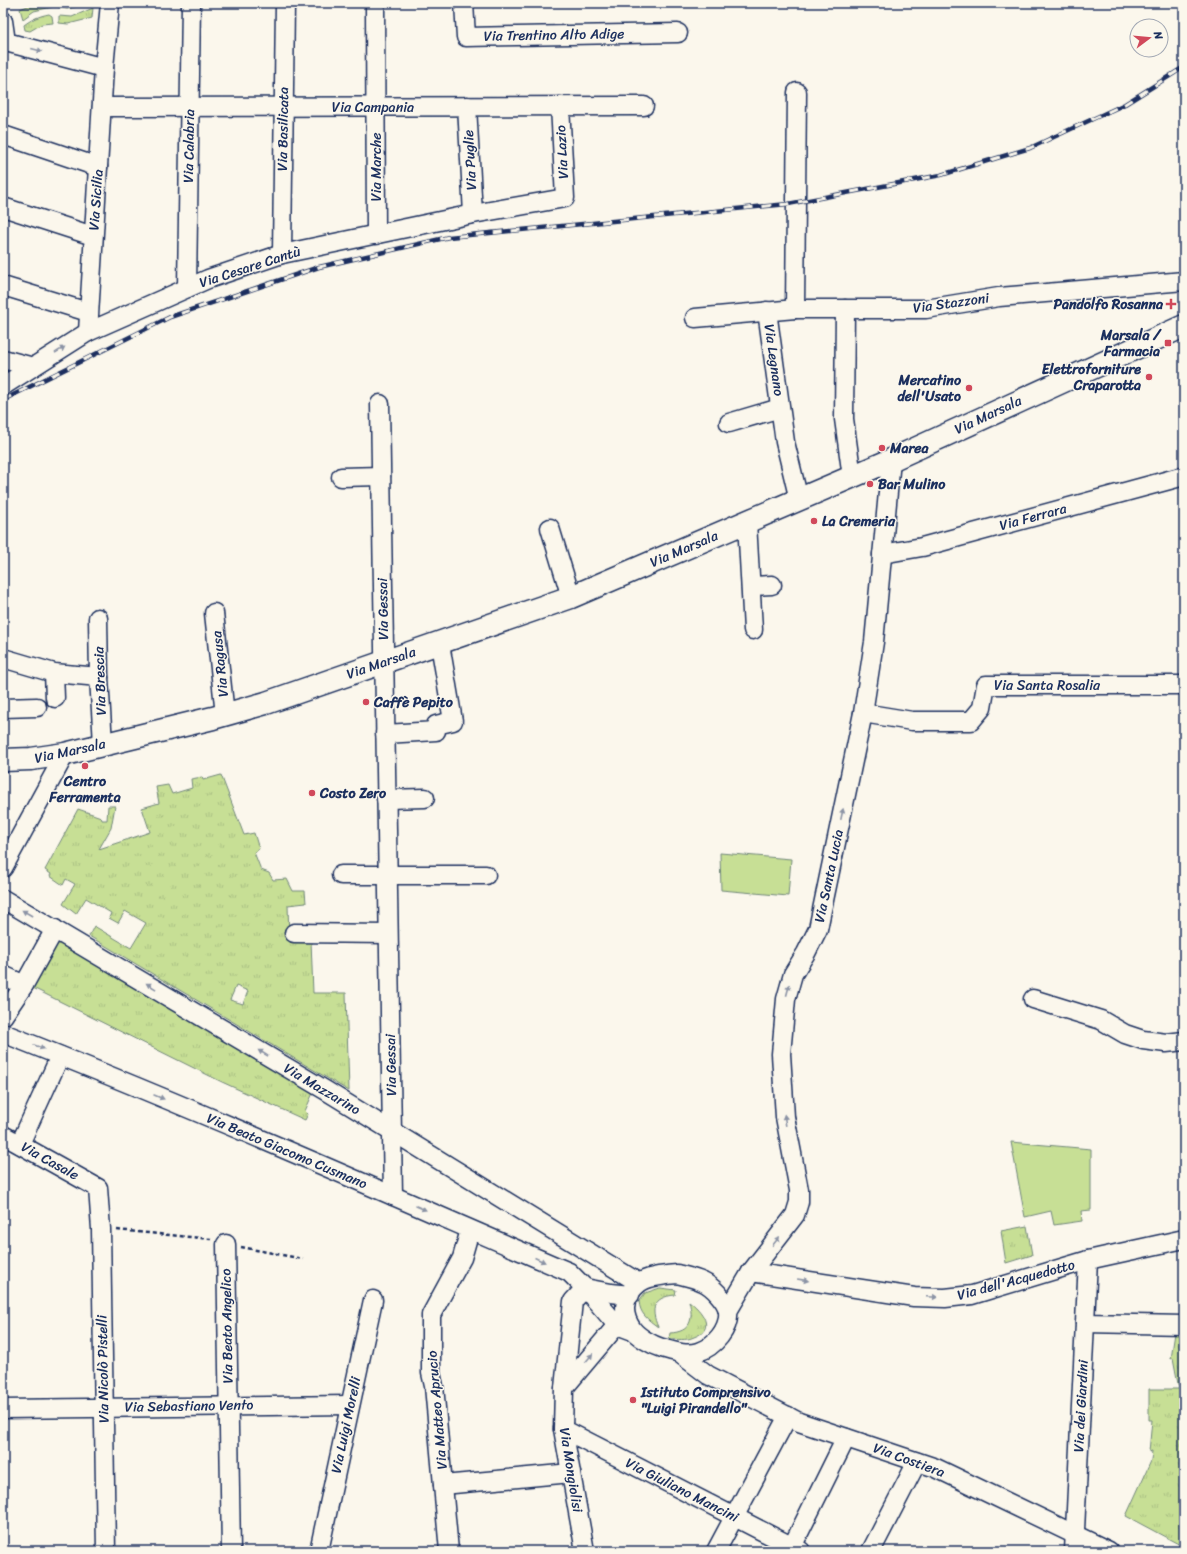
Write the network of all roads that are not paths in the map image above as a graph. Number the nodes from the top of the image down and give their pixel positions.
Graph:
1 (110, 3) edge
2 (191, 3) edge
3 (285, 3) edge
4 (375, 3) edge
5 (464, 3) edge
6 (3, 21) edge
7 (678, 33) dead end
8 (4, 43) edge
9 (104, 68) junction
10 (798, 92) dead end
11 (376, 106) junction
12 (467, 106) junction
13 (560, 106) junction
14 (644, 106) dead end
15 (102, 107) junction
16 (190, 107) junction
17 (284, 107) junction
18 (3, 135) edge
19 (98, 167) junction
20 (565, 198) joint
21 (3, 207) edge
22 (473, 214) junction
23 (376, 234) junction
24 (93, 236) junction
25 (282, 254) junction
26 (1184, 281) edge
27 (3, 286) edge
28 (187, 288) junction
29 (795, 309) junction
30 (845, 309) junction
31 (767, 311) junction
32 (88, 312) junction
33 (695, 318) dead end
34 (1184, 326) edge
35 (88, 332) junction
36 (3, 359) edge
37 (32, 367) junction
38 (3, 386) edge
39 (380, 404) dead end
40 (780, 408) junction
41 (729, 423) dead end
42 (891, 460) junction
43 (381, 476) junction
44 (1184, 476) edge
45 (341, 477) dead end
46 (852, 477) junction
47 (799, 500) junction
48 (747, 522) junction
49 (550, 528) dead end
50 (882, 554) junction
51 (772, 585) dead end
52 (751, 586) junction
53 (571, 597) junction
54 (214, 613) dead end
55 (98, 618) dead end
56 (753, 630) dead end
57 (440, 644) junction
58 (3, 658) edge
59 (384, 661) junction
60 (54, 673) junction
61 (99, 677) junction
62 (1184, 685) edge
63 (55, 698) dead end
64 (3, 708) edge
65 (37, 708) dead end
66 (863, 713) junction
67 (225, 715) junction
68 (385, 734) junction
69 (103, 744) junction
70 (65, 754) junction
71 (3, 760) edge
72 (425, 798) dead end
73 (386, 799) junction
74 (3, 868) edge
75 (341, 875) dead end
76 (387, 875) junction
77 (486, 875) dead end
78 (3, 899) edge
79 (55, 929) junction
80 (294, 933) dead end
81 (388, 934) junction
82 (3, 975) edge
83 (24, 985) junction
84 (1033, 999) dead end
85 (3, 1016) edge
86 (3, 1033) edge
87 (1184, 1042) edge
88 (60, 1056) junction
89 (392, 1131) junction
90 (3, 1135) edge
91 (20, 1144) junction
92 (98, 1188) joint
93 (393, 1196) junction
94 (470, 1230) junction
95 (1184, 1239) edge
96 (226, 1244) road end
97 (1088, 1260) junction
98 (751, 1272) junction
99 (585, 1288) junction
100 (634, 1289) junction
101 (373, 1300) dead end
102 (728, 1311) junction
103 (1085, 1323) junction
104 (617, 1325) junction
105 (1184, 1325) edge
106 (633, 1331) junction
107 (712, 1345) junction
108 (679, 1353) junction
109 (708, 1375) junction
110 (564, 1388) junction
111 (228, 1405) junction
112 (350, 1405) junction
113 (103, 1408) junction
114 (3, 1409) edge
115 (788, 1416) junction
116 (563, 1429) junction
117 (846, 1438) junction
118 (916, 1462) junction
119 (571, 1473) junction
120 (443, 1485) junction
121 (734, 1517) junction
122 (1074, 1544) edge
123 (794, 1550) edge
124 (106, 1551) edge
125 (231, 1551) edge
126 (319, 1551) edge
127 (449, 1551) edge
128 (585, 1551) edge
129 (716, 1551) edge
130 (871, 1551) edge
131 (1109, 1551) edge

1 - 9 street, Via Sicilia
2 - 16 street, Via Calabria
3 - 17 street, Via Basilicata
4 - 11 street, Via Marche
5 - 7 street, Via Trentino Alto Adige
6 - 8 street
8 -> 9 street
9 - 15 street, Via Sicilia
10 - 29 street
11 - 12 street, Via Campania
11 - 17 street, Via Campania
11 - 23 street, Via Marche
12 - 13 street, Via Campania
12 - 22 street, Via Puglie
13 - 14 street, Via Campania
13 - 20 street, Via Lazio
15 - 16 street, Via Campania
15 - 19 street, Via Sicilia
16 - 17 street, Via Campania
16 - 28 street, Via Calabria
17 - 25 street, Via Basilicata
18 - 19 street
19 - 24 street, Via Sicilia
20 - 22 street, Via Cesare Cantù
21 - 24 street
22 - 23 street, Via Cesare Cantù
23 - 25 street, Via Cesare Cantù
24 - 32 street, Via Sicilia
25 - 28 street, Via Cesare Cantù
26 - 30 street, Via Stazzoni
27 - 32 street
28 - 35 street, Via Cesare Cantù
29 - 30 street, Via Stazzoni
29 - 31 street, Via Stazzoni
30 - 46 street
31 - 33 street, Via Stazzoni
31 - 40 street, Via Legnano
32 - 35 street, Via Sicilia
34 - 42 main road, Via Marsala
37 -> 35 street, Via Cesare Cantù
36 - 37 street
37 - 38 street, Via Cesare Cantù
39 - 43 street, Via Gessai
40 - 41 street, Via Legnano
40 - 47 street, Via Legnano
42 - 46 main road, Via Marsala
42 - 50 street, Via Santa Lucia
43 - 45 street
43 - 59 street, Via Gessai
44 - 50 street, Via Ferrara
46 - 47 main road, Via Marsala
47 - 48 main road, Via Marsala
48 - 52 street
48 - 53 main road, Via Marsala
49 - 53 street
50 - 66 street, Via Santa Lucia
51 - 52 street
52 - 56 street
53 - 57 main road, Via Marsala
54 - 67 street, Via Ragusa
55 - 61 street, Via Brescia
57 - 59 main road, Via Marsala
57 - 68 street
58 - 60 street
59 - 67 main road, Via Marsala
59 - 68 street, Via Gessai
60 - 61 street
60 - 63 street
61 - 69 street, Via Brescia
62 - 66 street, Via Santa Rosalia
64 - 65 street
98 -> 66 street, Via Santa Lucia
67 - 69 main road, Via Marsala
68 - 73 street, Via Gessai
69 - 70 main road, Via Marsala
70 - 71 main road, Via Marsala
70 - 74 street
72 - 73 street
73 - 76 street, Via Gessai
75 - 76 street
76 - 77 street
76 - 81 street, Via Gessai
79 -> 78 street, Via Mazzarino
79 - 83 street
89 -> 79 street, Via Mazzarino
80 - 81 street
81 - 89 street, Via Gessai
82 - 83 street
83 - 85 street
84 - 87 street
86 -> 88 street, Via Beato Giacomo Cusmano
88 - 91 street
88 -> 93 street, Via Beato Giacomo Cusmano
89 - 93 street, Via Gessai
89 - 100 street, Via Mazzarino
90 - 91 street, Via Casale
91 - 92 street, Via Casale
92 - 113 street, Via Nicolò Pistelli
93 -> 94 street, Via Beato Giacomo Cusmano
94 -> 99 street, Via Beato Giacomo Cusmano
94 - 120 street, Via Matteo Aprucio
95 - 97 street, Via dell'Acquedotto
96 - 111 street, Via Beato Angelico
98 -> 97 street, Via dell'Acquedotto
97 - 103 street, Via dei Giardini
98 - 102 street, Via Santa Lucia
99 - 100 street
99 - 104 street
99 - 110 street, Via Mongiolisi
100 - 102 street
100 - 106 street
101 - 112 street, Via Luigi Morelli
102 - 107 street
103 - 105 street
103 - 122 street, Via dei Giardini
104 - 106 street
110 -> 104 street
106 - 108 street
107 - 108 street
107 - 109 street
108 - 109 street, Via Costiera
109 - 115 street, Via Costiera
110 - 116 street, Via Mongiolisi
111 - 112 street, Via Sebastiano Vento
111 - 113 street, Via Sebastiano Vento
111 - 125 street, Via Beato Angelico
112 - 126 street, Via Luigi Morelli
113 - 114 street, Via Sebastiano Vento
113 - 124 street, Via Nicolò Pistelli
115 - 117 street, Via Costiera
115 - 121 street
116 - 119 street, Via Mongiolisi
116 - 121 street, Via Giuliano Mancini
117 - 118 street, Via Costiera
117 - 123 street
118 - 122 street, Via Costiera
118 - 130 street
119 - 120 street
119 - 128 street, Via Mongiolisi
120 - 127 street, Via Matteo Aprucio
121 - 123 street, Via Giuliano Mancini
121 - 129 street
122 - 131 street, Via Costiera

